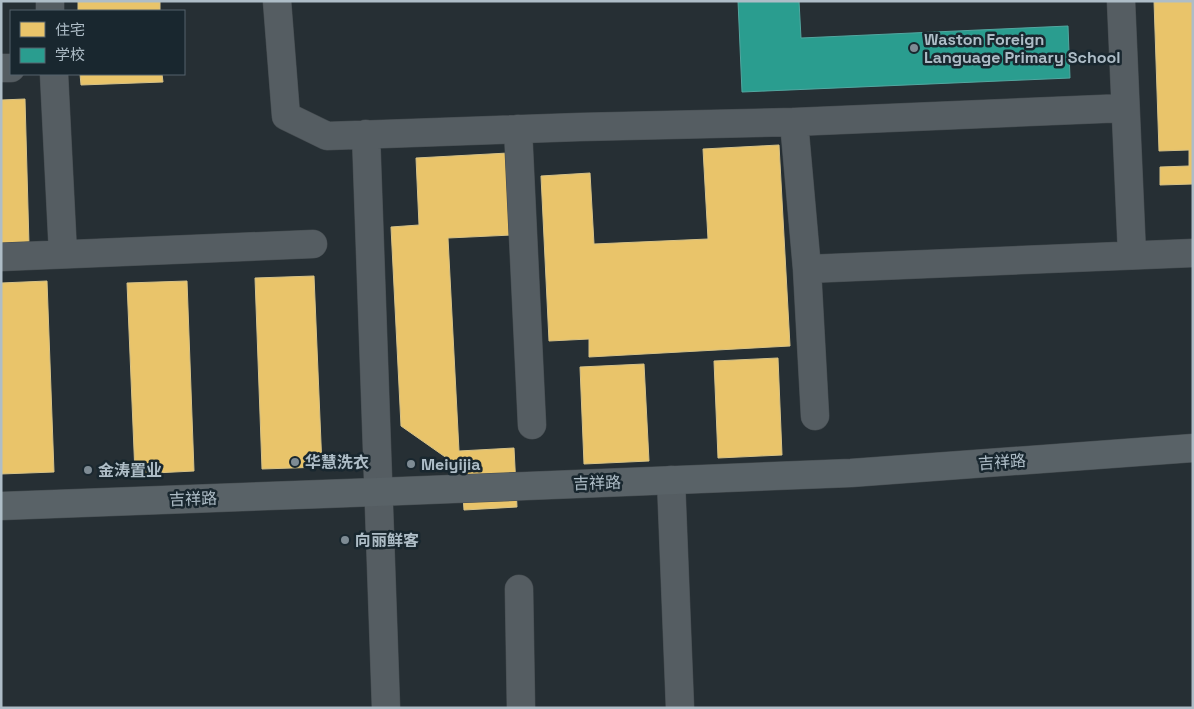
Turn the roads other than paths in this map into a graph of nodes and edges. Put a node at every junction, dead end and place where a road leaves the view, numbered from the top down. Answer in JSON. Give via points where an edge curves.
{"nodes":[{"id":1,"x":277,"y":1,"type":"edge"},
{"id":2,"x":1120,"y":1,"type":"edge"},
{"id":3,"x":54,"y":75,"type":"edge"},
{"id":4,"x":1125,"y":108,"type":"junction"},
{"id":5,"x":794,"y":122,"type":"junction"},
{"id":6,"x":518,"y":129,"type":"junction"},
{"id":7,"x":366,"y":134,"type":"junction"},
{"id":8,"x":313,"y":244,"type":"dead end"},
{"id":9,"x":1193,"y":253,"type":"edge"},
{"id":10,"x":63,"y":254,"type":"junction"},
{"id":11,"x":1132,"y":255,"type":"junction"},
{"id":12,"x":1,"y":257,"type":"edge"},
{"id":13,"x":807,"y":269,"type":"junction"},
{"id":14,"x":815,"y":416,"type":"dead end"},
{"id":15,"x":532,"y":425,"type":"dead end"},
{"id":16,"x":1193,"y":448,"type":"edge"},
{"id":17,"x":671,"y":480,"type":"junction"},
{"id":18,"x":378,"y":492,"type":"junction"},
{"id":19,"x":1,"y":506,"type":"edge"},
{"id":20,"x":519,"y":589,"type":"dead end"},
{"id":21,"x":386,"y":708,"type":"edge"},
{"id":22,"x":521,"y":708,"type":"edge"},
{"id":23,"x":680,"y":708,"type":"edge"}],
"edges":[{"from":1,"to":7,"type":"street","via":[[286,116],[327,136]]},
{"from":2,"to":4,"type":"street"},
{"from":3,"to":10,"type":"street"},
{"from":4,"to":5,"type":"street"},
{"from":4,"to":11,"type":"street"},
{"from":5,"to":6,"type":"street"},
{"from":5,"to":13,"type":"street"},
{"from":6,"to":7,"type":"street"},
{"from":6,"to":15,"type":"street"},
{"from":7,"to":18,"type":"street"},
{"from":8,"to":10,"type":"street"},
{"from":9,"to":11,"type":"street"},
{"from":10,"to":12,"type":"street"},
{"from":11,"to":13,"type":"street"},
{"from":13,"to":14,"type":"street"},
{"from":16,"to":17,"type":"street","name":"吉祥路","via":[[850,472]]},
{"from":17,"to":18,"type":"street","name":"吉祥路"},
{"from":17,"to":23,"type":"street"},
{"from":18,"to":19,"type":"street","name":"吉祥路"},
{"from":18,"to":21,"type":"street"},
{"from":20,"to":22,"type":"street"}]}
